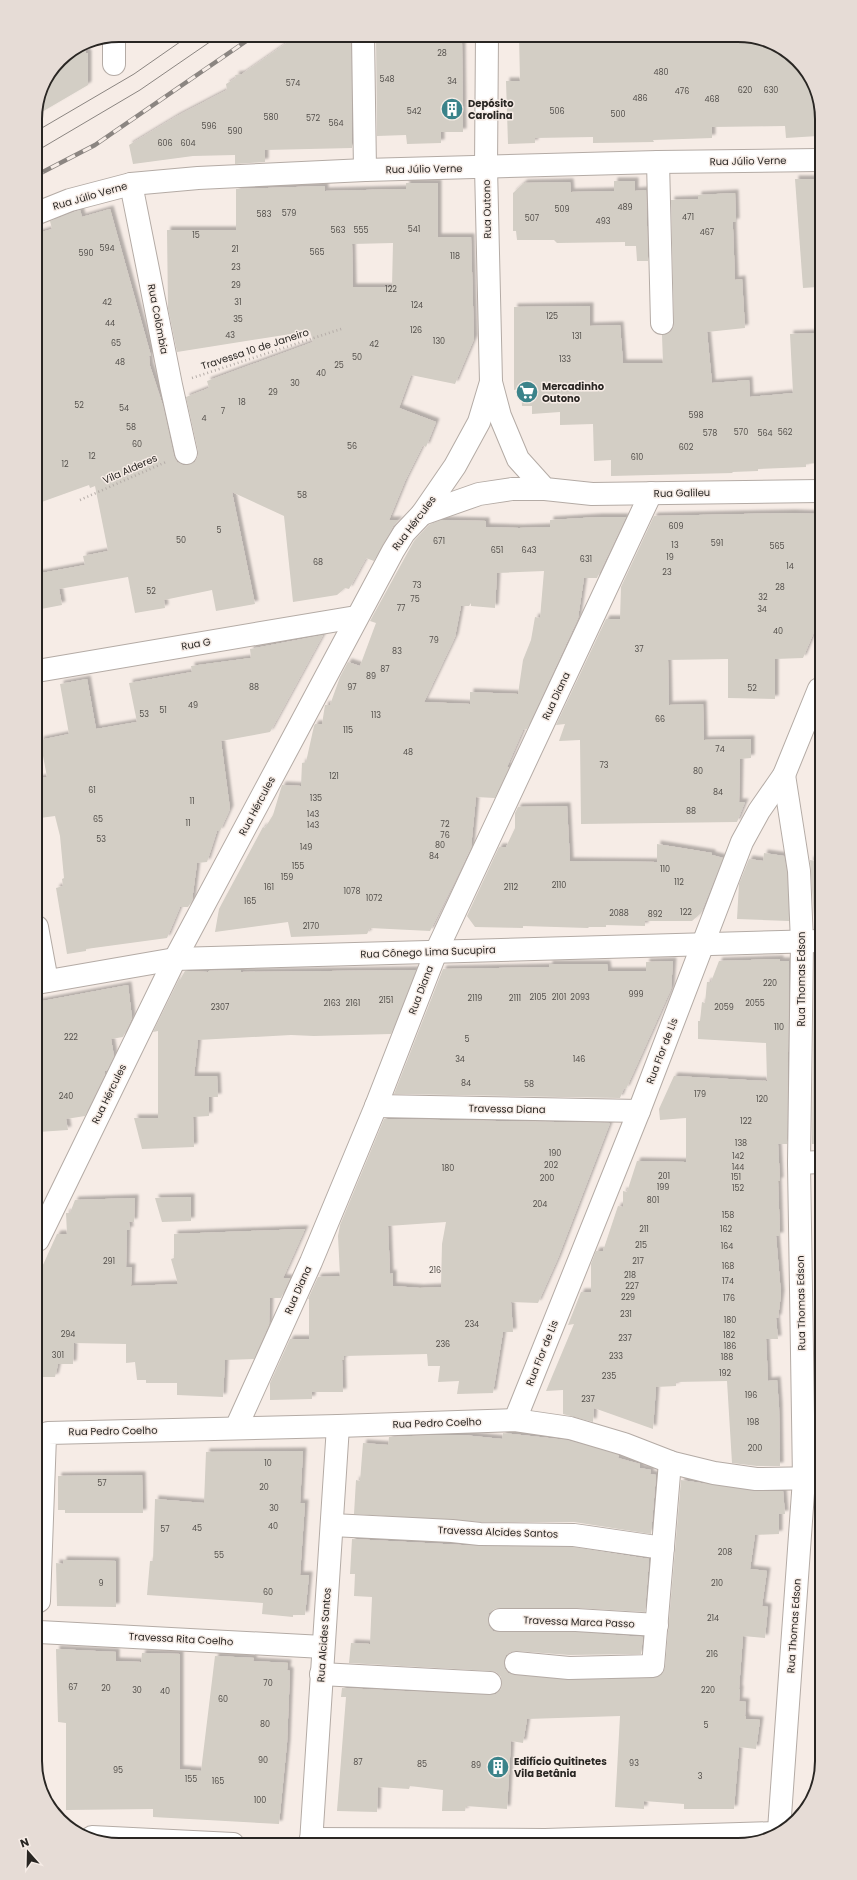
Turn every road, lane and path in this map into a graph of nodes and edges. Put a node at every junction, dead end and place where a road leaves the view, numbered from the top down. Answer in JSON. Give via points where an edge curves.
{"nodes":[{"id":1,"x":114,"y":42,"type":"edge"},
{"id":2,"x":363,"y":42,"type":"edge"},
{"id":3,"x":487,"y":42,"type":"edge"},
{"id":4,"x":114,"y":64,"type":"dead end"},
{"id":5,"x":815,"y":160,"type":"edge"},
{"id":6,"x":658,"y":162,"type":"junction"},
{"id":7,"x":486,"y":167,"type":"junction"},
{"id":8,"x":365,"y":170,"type":"junction"},
{"id":9,"x":131,"y":184,"type":"junction"},
{"id":10,"x":42,"y":211,"type":"edge"},
{"id":11,"x":662,"y":323,"type":"dead end"},
{"id":12,"x":344,"y":328,"type":"dead end"},
{"id":13,"x":491,"y":382,"type":"junction"},
{"id":14,"x":171,"y":385,"type":"junction"},
{"id":15,"x":186,"y":453,"type":"joint"},
{"id":16,"x":546,"y":489,"type":"junction"},
{"id":17,"x":815,"y":491,"type":"edge"},
{"id":18,"x":651,"y":494,"type":"junction"},
{"id":19,"x":80,"y":500,"type":"dead end"},
{"id":20,"x":422,"y":514,"type":"junction"},
{"id":21,"x":356,"y":617,"type":"junction"},
{"id":22,"x":42,"y":670,"type":"edge"},
{"id":23,"x":815,"y":699,"type":"edge"},
{"id":24,"x":784,"y":775,"type":"junction"},
{"id":25,"x":811,"y":942,"type":"edge"},
{"id":26,"x":703,"y":945,"type":"junction"},
{"id":27,"x":436,"y":952,"type":"junction"},
{"id":28,"x":175,"y":959,"type":"junction"},
{"id":29,"x":42,"y":982,"type":"edge"},
{"id":30,"x":376,"y":1106,"type":"junction"},
{"id":31,"x":639,"y":1111,"type":"junction"},
{"id":32,"x":815,"y":1162,"type":"edge"},
{"id":33,"x":799,"y":1163,"type":"junction"},
{"id":34,"x":42,"y":1232,"type":"edge"},
{"id":35,"x":515,"y":1420,"type":"junction"},
{"id":36,"x":338,"y":1426,"type":"junction"},
{"id":37,"x":236,"y":1428,"type":"junction"},
{"id":38,"x":670,"y":1462,"type":"junction"},
{"id":39,"x":813,"y":1478,"type":"edge"},
{"id":40,"x":332,"y":1525,"type":"junction"},
{"id":41,"x":42,"y":1529,"type":"edge"},
{"id":42,"x":663,"y":1548,"type":"junction"},
{"id":43,"x":500,"y":1620,"type":"dead end"},
{"id":44,"x":657,"y":1625,"type":"junction"},
{"id":45,"x":42,"y":1632,"type":"edge"},
{"id":46,"x":323,"y":1647,"type":"junction"},
{"id":47,"x":516,"y":1663,"type":"dead end"},
{"id":48,"x":321,"y":1674,"type":"junction"},
{"id":49,"x":490,"y":1683,"type":"dead end"},
{"id":50,"x":779,"y":1826,"type":"edge"},
{"id":51,"x":767,"y":1832,"type":"edge"},
{"id":52,"x":311,"y":1838,"type":"edge"},
{"id":53,"x":622,"y":1838,"type":"edge"}],
"edges":[{"from":1,"to":4,"type":"street"},
{"from":2,"to":8,"type":"street"},
{"from":3,"to":7,"type":"street","name":"Rua Outono"},
{"from":5,"to":6,"type":"street","name":"Rua Júlio Verne"},
{"from":6,"to":7,"type":"street","name":"Rua Júlio Verne"},
{"from":6,"to":11,"type":"street"},
{"from":7,"to":8,"type":"street","name":"Rua Júlio Verne"},
{"from":7,"to":13,"type":"street","name":"Rua Outono"},
{"from":8,"to":9,"type":"street","name":"Rua Júlio Verne"},
{"from":9,"to":10,"type":"street","name":"Rua Júlio Verne","via":[[70,200]]},
{"from":9,"to":14,"type":"street","name":"Rua Colômbia"},
{"from":12,"to":14,"type":"path","name":"Travessa 10 de Janeiro"},
{"from":13,"to":16,"type":"street","via":[[500,416],[518,460]]},
{"from":13,"to":20,"type":"street","name":"Rua Hércules","via":[[479,422],[467,445]]},
{"from":14,"to":15,"type":"street","name":"Rua Colômbia"},
{"from":15,"to":19,"type":"path","name":"Vila Alderes"},
{"from":16,"to":18,"type":"street","name":"Rua Galileu","via":[[592,494]]},
{"from":16,"to":20,"type":"street","name":"Rua Galileu","via":[[512,489],[479,494]]},
{"from":17,"to":18,"type":"street","name":"Rua Galileu"},
{"from":18,"to":27,"type":"street","name":"Rua Diana"},
{"from":20,"to":21,"type":"street","name":"Rua Hércules","via":[[404,533]]},
{"from":21,"to":22,"type":"street","name":"Rua G"},
{"from":21,"to":28,"type":"street","name":"Rua Hércules"},
{"from":23,"to":24,"type":"street","name":"Rua Flor de Lis"},
{"from":24,"to":25,"type":"street","name":"Rua Thomas Edson"},
{"from":24,"to":26,"type":"street","name":"Rua Flor de Lis","via":[[759,811],[742,842]]},
{"from":25,"to":26,"type":"street","name":"Rua Cônego Lima Sucupira"},
{"from":25,"to":33,"type":"street","name":"Rua Thomas Edson"},
{"from":26,"to":27,"type":"street","name":"Rua Cônego Lima Sucupira"},
{"from":26,"to":31,"type":"street","name":"Rua Flor de Lis"},
{"from":27,"to":28,"type":"street","name":"Rua Cônego Lima Sucupira"},
{"from":27,"to":30,"type":"street","name":"Rua Diana"},
{"from":28,"to":29,"type":"street","name":"Rua Cônego Lima Sucupira"},
{"from":28,"to":34,"type":"street","name":"Rua Hércules"},
{"from":30,"to":31,"type":"street","name":"Travessa Diana"},
{"from":30,"to":37,"type":"street","name":"Rua Diana","via":[[311,1262]]},
{"from":31,"to":35,"type":"street","name":"Rua Flor de Lis"},
{"from":32,"to":33,"type":"street"},
{"from":33,"to":39,"type":"street","name":"Rua Thomas Edson"},
{"from":35,"to":36,"type":"street","name":"Rua Pedro Coelho"},
{"from":35,"to":38,"type":"street","name":"Rua Pedro Coelho","via":[[570,1428],[624,1444]]},
{"from":36,"to":37,"type":"street","name":"Rua Pedro Coelho"},
{"from":36,"to":40,"type":"street","name":"Rua Alcides Santos"},
{"from":37,"to":41,"type":"street","name":"Rua Pedro Coelho","via":[[46,1434]]},
{"from":38,"to":39,"type":"street","name":"Rua Pedro Coelho","via":[[714,1473],[756,1479]]},
{"from":38,"to":42,"type":"street"},
{"from":39,"to":50,"type":"street","name":"Rua Thomas Edson"},
{"from":40,"to":42,"type":"street","name":"Travessa Alcides Santos","via":[[480,1534],[574,1535]]},
{"from":40,"to":46,"type":"street","name":"Rua Alcides Santos"},
{"from":42,"to":44,"type":"street"},
{"from":43,"to":44,"type":"street","name":"Travessa Marca Passo","via":[[576,1620]]},
{"from":44,"to":47,"type":"street","via":[[653,1666],[568,1668]]},
{"from":45,"to":46,"type":"street","name":"Travessa Rita Coelho"},
{"from":46,"to":48,"type":"street","name":"Rua Alcides Santos"},
{"from":48,"to":49,"type":"street"},
{"from":48,"to":52,"type":"street","name":"Rua Alcides Santos"},
{"from":51,"to":53,"type":"street"}]}
